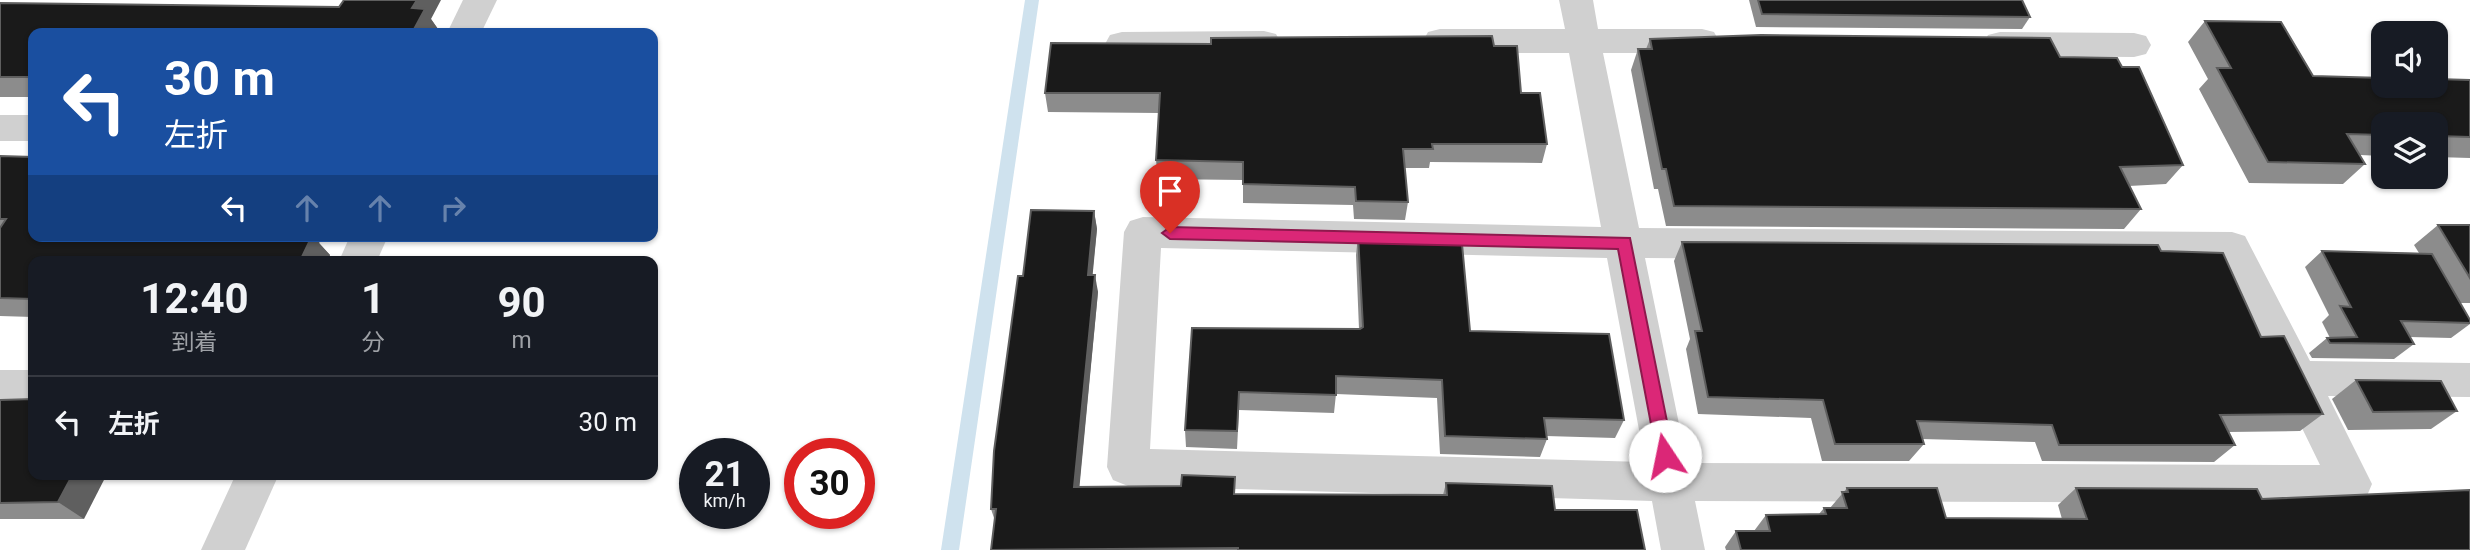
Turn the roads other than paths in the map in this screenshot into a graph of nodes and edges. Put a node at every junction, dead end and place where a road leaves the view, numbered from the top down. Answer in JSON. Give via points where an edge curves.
{"nodes":[{"id":1,"x":480,"y":0,"type":"edge"},
{"id":2,"x":1576,"y":0,"type":"edge"},
{"id":3,"x":466,"y":28,"type":"edge"},
{"id":4,"x":1585,"y":40,"type":"junction"},
{"id":5,"x":1405,"y":41,"type":"edge"},
{"id":6,"x":1736,"y":41,"type":"edge"},
{"id":7,"x":1295,"y":42,"type":"edge"},
{"id":8,"x":1087,"y":44,"type":"edge"},
{"id":9,"x":1969,"y":44,"type":"edge"},
{"id":10,"x":2134,"y":45,"type":"dead end"},
{"id":11,"x":0,"y":128,"type":"edge"},
{"id":12,"x":28,"y":128,"type":"edge"},
{"id":13,"x":1625,"y":243,"type":"junction"},
{"id":14,"x":2297,"y":378,"type":"junction"},
{"id":15,"x":2470,"y":380,"type":"edge"},
{"id":16,"x":0,"y":388,"type":"edge"},
{"id":17,"x":28,"y":388,"type":"edge"},
{"id":18,"x":255,"y":480,"type":"edge"},
{"id":19,"x":1670,"y":482,"type":"junction"},
{"id":20,"x":223,"y":550,"type":"edge"},
{"id":21,"x":1683,"y":550,"type":"edge"}],
"edges":[{"from":1,"to":3,"type":"street"},
{"from":2,"to":4,"type":"street"},
{"from":4,"to":5,"type":"street"},
{"from":4,"to":6,"type":"street"},
{"from":4,"to":13,"type":"street"},
{"from":7,"to":8,"type":"street"},
{"from":9,"to":10,"type":"street"},
{"from":11,"to":12,"type":"street"},
{"from":13,"to":14,"type":"street","via":[[2232,247]]},
{"from":13,"to":19,"type":"street"},
{"from":13,"to":19,"type":"street","via":[[1143,232],[1128,467]]},
{"from":14,"to":15,"type":"street"},
{"from":14,"to":19,"type":"street","via":[[2351,484]]},
{"from":16,"to":17,"type":"street"},
{"from":18,"to":20,"type":"street"},
{"from":19,"to":21,"type":"street"}]}
